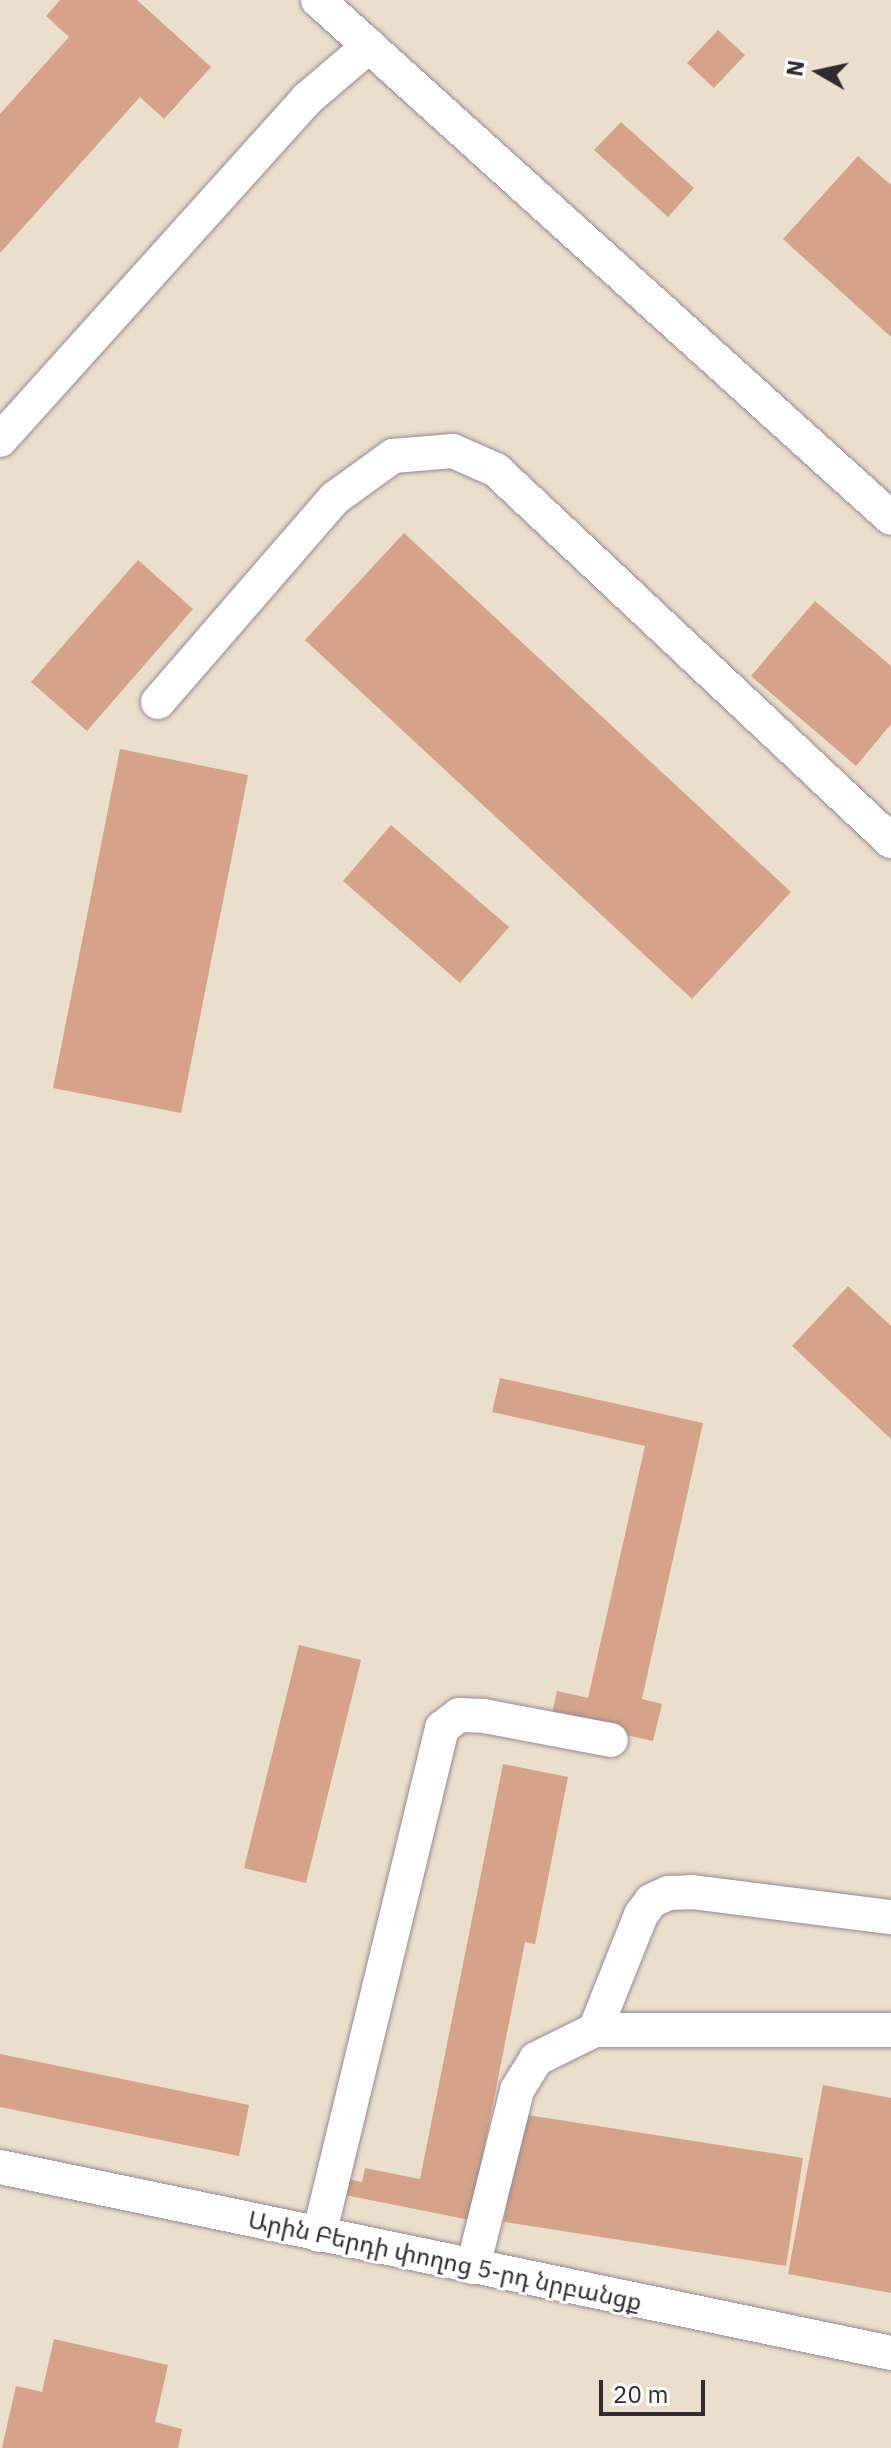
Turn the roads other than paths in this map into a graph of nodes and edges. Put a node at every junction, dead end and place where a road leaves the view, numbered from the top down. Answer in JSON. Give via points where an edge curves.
{"nodes":[{"id":1,"x":318,"y":0,"type":"edge"},
{"id":2,"x":369,"y":46,"type":"junction"},
{"id":3,"x":0,"y":440,"type":"edge"},
{"id":4,"x":891,"y":518,"type":"edge"},
{"id":5,"x":158,"y":702,"type":"dead end"},
{"id":6,"x":891,"y":841,"type":"edge"},
{"id":7,"x":611,"y":1740,"type":"dead end"},
{"id":8,"x":891,"y":1917,"type":"edge"},
{"id":9,"x":595,"y":2030,"type":"junction"},
{"id":10,"x":891,"y":2030,"type":"edge"},
{"id":11,"x":0,"y":2167,"type":"edge"},
{"id":12,"x":319,"y":2235,"type":"junction"},
{"id":13,"x":473,"y":2267,"type":"junction"},
{"id":14,"x":891,"y":2353,"type":"edge"}],
"edges":[{"from":1,"to":2,"type":"street"},
{"from":2,"to":3,"type":"street","via":[[307,99]]},
{"from":2,"to":4,"type":"street"},
{"from":5,"to":6,"type":"street","via":[[335,498],[393,456],[453,451],[496,470]]},
{"from":7,"to":12,"type":"street","via":[[484,1716],[459,1715],[442,1728]]},
{"from":8,"to":9,"type":"street","via":[[668,1893],[651,1901],[641,1915]]},
{"from":9,"to":10,"type":"street"},
{"from":9,"to":13,"type":"street","via":[[536,2059],[517,2090]]},
{"from":11,"to":12,"type":"street","name":"Արին Բերդի փողոց 5-րդ նրբանցք"},
{"from":12,"to":13,"type":"street","name":"Արին Բերդի փողոց 5-րդ նրբանցք"},
{"from":13,"to":14,"type":"street","name":"Արին Բերդի փողոց 5-րդ նրբանցք"}]}
